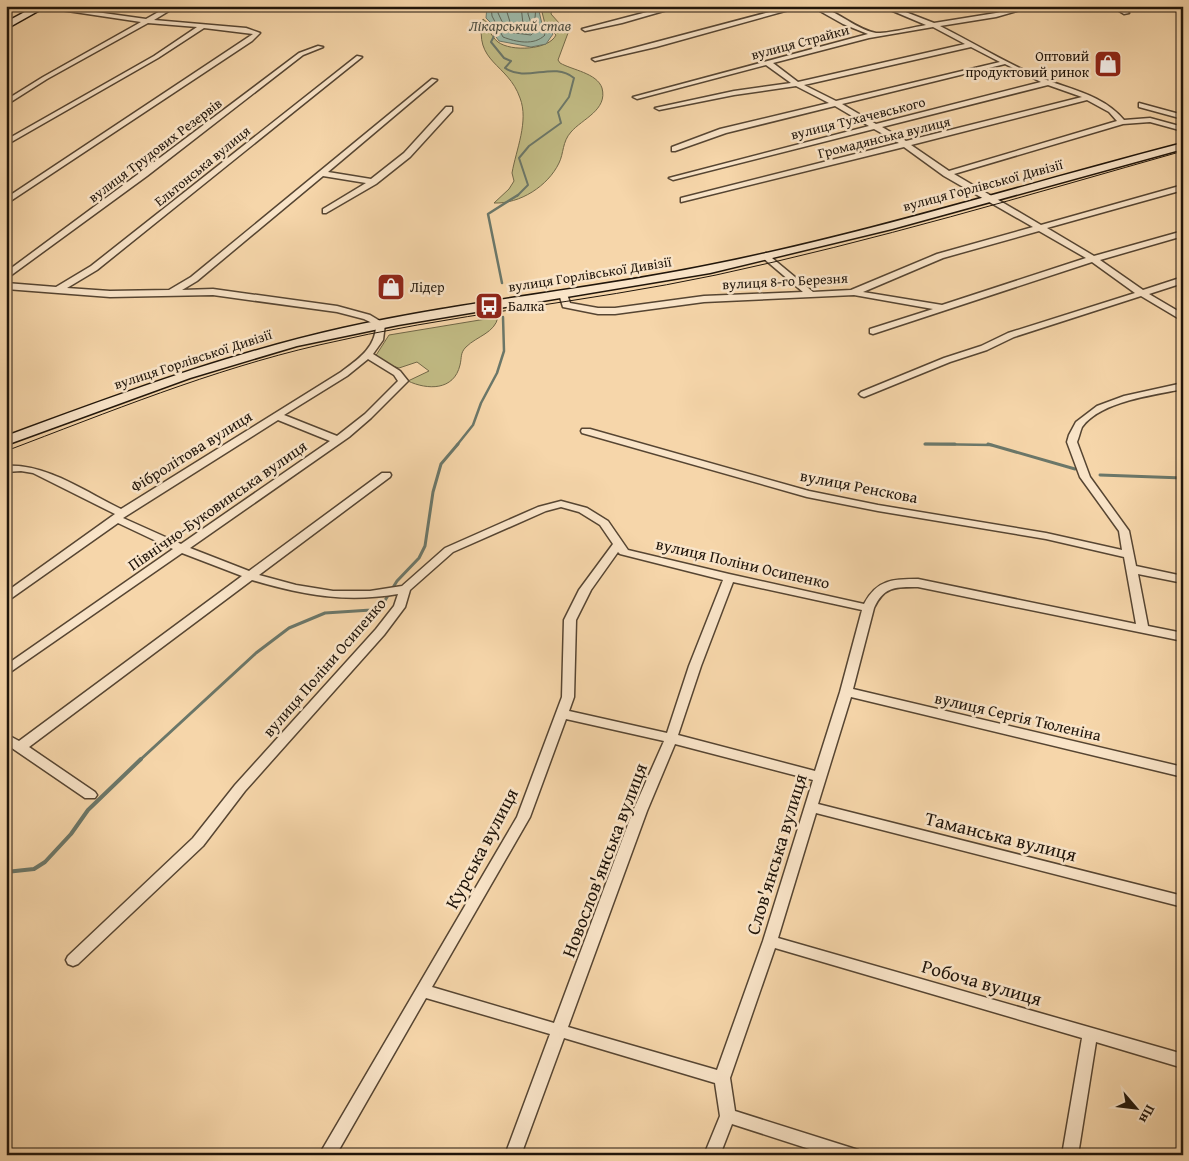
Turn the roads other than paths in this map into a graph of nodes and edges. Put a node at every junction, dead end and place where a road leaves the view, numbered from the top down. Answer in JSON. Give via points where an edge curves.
{"nodes":[{"id":1,"x":37,"y":6,"type":"edge"},
{"id":2,"x":174,"y":6,"type":"edge"},
{"id":3,"x":678,"y":6,"type":"edge"},
{"id":4,"x":800,"y":6,"type":"edge"},
{"id":5,"x":814,"y":6,"type":"edge"},
{"id":6,"x":884,"y":6,"type":"edge"},
{"id":7,"x":1010,"y":6,"type":"edge"},
{"id":8,"x":1114,"y":6,"type":"edge"},
{"id":9,"x":42,"y":7,"type":"edge"},
{"id":10,"x":1027,"y":7,"type":"edge"},
{"id":11,"x":1126,"y":13,"type":"dead end"},
{"id":12,"x":146,"y":21,"type":"junction"},
{"id":13,"x":933,"y":25,"type":"junction"},
{"id":14,"x":6,"y":26,"type":"edge"},
{"id":15,"x":203,"y":26,"type":"junction"},
{"id":16,"x":585,"y":29,"type":"dead end"},
{"id":17,"x":876,"y":35,"type":"junction"},
{"id":18,"x":970,"y":45,"type":"junction"},
{"id":19,"x":320,"y":47,"type":"dead end"},
{"id":20,"x":359,"y":57,"type":"dead end"},
{"id":21,"x":594,"y":59,"type":"dead end"},
{"id":22,"x":1006,"y":62,"type":"junction"},
{"id":23,"x":768,"y":63,"type":"junction"},
{"id":24,"x":434,"y":80,"type":"dead end"},
{"id":25,"x":1050,"y":82,"type":"junction"},
{"id":26,"x":797,"y":84,"type":"junction"},
{"id":27,"x":637,"y":97,"type":"dead end"},
{"id":28,"x":1090,"y":97,"type":"junction"},
{"id":29,"x":6,"y":103,"type":"edge"},
{"id":30,"x":832,"y":103,"type":"junction"},
{"id":31,"x":1142,"y":104,"type":"dead end"},
{"id":32,"x":659,"y":108,"type":"dead end"},
{"id":33,"x":449,"y":109,"type":"dead end"},
{"id":34,"x":1183,"y":117,"type":"edge"},
{"id":35,"x":1122,"y":122,"type":"junction"},
{"id":36,"x":874,"y":127,"type":"junction"},
{"id":37,"x":1183,"y":129,"type":"edge"},
{"id":38,"x":6,"y":143,"type":"edge"},
{"id":39,"x":906,"y":144,"type":"junction"},
{"id":40,"x":1183,"y":146,"type":"edge"},
{"id":41,"x":675,"y":149,"type":"dead end"},
{"id":42,"x":320,"y":173,"type":"junction"},
{"id":43,"x":947,"y":174,"type":"junction"},
{"id":44,"x":673,"y":178,"type":"dead end"},
{"id":45,"x":373,"y":182,"type":"junction"},
{"id":46,"x":1183,"y":187,"type":"edge"},
{"id":47,"x":991,"y":199,"type":"junction"},
{"id":48,"x":684,"y":200,"type":"dead end"},
{"id":49,"x":6,"y":202,"type":"edge"},
{"id":50,"x":326,"y":211,"type":"dead end"},
{"id":51,"x":1039,"y":228,"type":"junction"},
{"id":52,"x":1183,"y":233,"type":"edge"},
{"id":53,"x":766,"y":256,"type":"junction"},
{"id":54,"x":1093,"y":259,"type":"junction"},
{"id":55,"x":6,"y":276,"type":"edge"},
{"id":56,"x":1183,"y":280,"type":"edge"},
{"id":57,"x":6,"y":286,"type":"edge"},
{"id":58,"x":58,"y":290,"type":"junction"},
{"id":59,"x":170,"y":293,"type":"junction"},
{"id":60,"x":852,"y":293,"type":"junction"},
{"id":61,"x":1141,"y":293,"type":"junction"},
{"id":62,"x":563,"y":294,"type":"junction"},
{"id":63,"x":810,"y":294,"type":"junction"},
{"id":64,"x":942,"y":307,"type":"junction"},
{"id":65,"x":1183,"y":318,"type":"edge"},
{"id":66,"x":380,"y":324,"type":"junction"},
{"id":67,"x":873,"y":331,"type":"dead end"},
{"id":68,"x":368,"y":354,"type":"junction"},
{"id":69,"x":1183,"y":386,"type":"edge"},
{"id":70,"x":864,"y":394,"type":"dead end"},
{"id":71,"x":277,"y":416,"type":"junction"},
{"id":72,"x":586,"y":431,"type":"dead end"},
{"id":73,"x":338,"y":440,"type":"junction"},
{"id":74,"x":6,"y":442,"type":"edge"},
{"id":75,"x":6,"y":469,"type":"edge"},
{"id":76,"x":386,"y":475,"type":"dead end"},
{"id":77,"x":119,"y":516,"type":"junction"},
{"id":78,"x":618,"y":544,"type":"junction"},
{"id":79,"x":181,"y":550,"type":"junction"},
{"id":80,"x":1130,"y":555,"type":"junction"},
{"id":81,"x":1133,"y":569,"type":"junction"},
{"id":82,"x":248,"y":577,"type":"junction"},
{"id":83,"x":729,"y":578,"type":"junction"},
{"id":84,"x":1183,"y":580,"type":"edge"},
{"id":85,"x":395,"y":591,"type":"junction"},
{"id":86,"x":6,"y":598,"type":"edge"},
{"id":87,"x":868,"y":608,"type":"junction"},
{"id":88,"x":1143,"y":628,"type":"junction"},
{"id":89,"x":1183,"y":637,"type":"edge"},
{"id":90,"x":6,"y":671,"type":"edge"},
{"id":91,"x":846,"y":692,"type":"junction"},
{"id":92,"x":563,"y":714,"type":"junction"},
{"id":93,"x":6,"y":738,"type":"edge"},
{"id":94,"x":671,"y":738,"type":"junction"},
{"id":95,"x":20,"y":747,"type":"junction"},
{"id":96,"x":1183,"y":772,"type":"edge"},
{"id":97,"x":820,"y":777,"type":"junction"},
{"id":98,"x":90,"y":795,"type":"dead end"},
{"id":99,"x":810,"y":807,"type":"junction"},
{"id":100,"x":1183,"y":902,"type":"edge"},
{"id":101,"x":770,"y":941,"type":"junction"},
{"id":102,"x":73,"y":960,"type":"dead end"},
{"id":103,"x":423,"y":991,"type":"junction"},
{"id":104,"x":558,"y":1032,"type":"junction"},
{"id":105,"x":1090,"y":1035,"type":"junction"},
{"id":106,"x":1183,"y":1061,"type":"edge"},
{"id":107,"x":722,"y":1078,"type":"junction"},
{"id":108,"x":728,"y":1116,"type":"junction"},
{"id":109,"x":327,"y":1155,"type":"edge"},
{"id":110,"x":513,"y":1155,"type":"edge"},
{"id":111,"x":712,"y":1155,"type":"edge"},
{"id":112,"x":852,"y":1155,"type":"edge"},
{"id":113,"x":1070,"y":1155,"type":"edge"}],
"edges":[{"from":1,"to":9,"type":"street"},
{"from":2,"to":12,"type":"street"},
{"from":3,"to":16,"type":"street"},
{"from":4,"to":21,"type":"street"},
{"from":5,"to":17,"type":"street"},
{"from":6,"to":13,"type":"street"},
{"from":7,"to":10,"type":"street"},
{"from":8,"to":11,"type":"street"},
{"from":9,"to":12,"type":"street"},
{"from":9,"to":14,"type":"main road"},
{"from":10,"to":13,"type":"street","name":"вулиця Страйки"},
{"from":12,"to":15,"type":"street"},
{"from":12,"to":29,"type":"street"},
{"from":13,"to":17,"type":"street","name":"вулиця Страйки"},
{"from":13,"to":18,"type":"street"},
{"from":15,"to":38,"type":"street","via":[[156,57]]},
{"from":15,"to":49,"type":"street","via":[[246,29],[257,33]]},
{"from":17,"to":23,"type":"street","name":"вулиця Страйки"},
{"from":18,"to":22,"type":"street"},
{"from":18,"to":26,"type":"street"},
{"from":19,"to":55,"type":"street","name":"вулиця Трудових Резервів","via":[[301,54]]},
{"from":20,"to":58,"type":"street","name":"Ельтонська вулиця","via":[[101,263]]},
{"from":22,"to":25,"type":"street"},
{"from":22,"to":30,"type":"street"},
{"from":23,"to":26,"type":"street"},
{"from":23,"to":27,"type":"street","name":"вулиця Страйки"},
{"from":24,"to":42,"type":"street"},
{"from":25,"to":28,"type":"street"},
{"from":25,"to":36,"type":"street","name":"вулиця Тухачевського"},
{"from":26,"to":30,"type":"street"},
{"from":26,"to":32,"type":"street"},
{"from":28,"to":35,"type":"street","via":[[1112,110]]},
{"from":28,"to":39,"type":"street","name":"Громадянська вулиця"},
{"from":30,"to":36,"type":"street"},
{"from":30,"to":41,"type":"street","via":[[723,131]]},
{"from":31,"to":34,"type":"street"},
{"from":33,"to":45,"type":"street","via":[[407,154]]},
{"from":35,"to":37,"type":"street","via":[[1150,120]]},
{"from":35,"to":43,"type":"street"},
{"from":36,"to":39,"type":"street"},
{"from":36,"to":44,"type":"street","name":"вулиця Тухачевського"},
{"from":39,"to":43,"type":"street"},
{"from":39,"to":48,"type":"street","name":"Громадянська вулиця"},
{"from":40,"to":47,"type":"main road","name":"вулиця Горлівської Дивізії"},
{"from":42,"to":45,"type":"street"},
{"from":42,"to":59,"type":"street","via":[[194,278]]},
{"from":43,"to":47,"type":"street"},
{"from":45,"to":50,"type":"street"},
{"from":46,"to":51,"type":"street","name":"вулиця 8-го Березня"},
{"from":47,"to":51,"type":"street"},
{"from":47,"to":53,"type":"main road","name":"вулиця Горлівської Дивізії"},
{"from":51,"to":54,"type":"street"},
{"from":51,"to":60,"type":"street","name":"вулиця 8-го Березня","via":[[940,256]]},
{"from":52,"to":54,"type":"street"},
{"from":53,"to":62,"type":"main road","name":"вулиця Горлівської Дивізії"},
{"from":53,"to":63,"type":"street"},
{"from":54,"to":61,"type":"street"},
{"from":54,"to":64,"type":"street"},
{"from":56,"to":61,"type":"street"},
{"from":57,"to":58,"type":"street"},
{"from":58,"to":59,"type":"street"},
{"from":59,"to":66,"type":"street","via":[[213,292],[301,302],[351,312]]},
{"from":60,"to":63,"type":"street","name":"вулиця 8-го Березня"},
{"from":60,"to":64,"type":"street"},
{"from":61,"to":65,"type":"street"},
{"from":61,"to":70,"type":"street","via":[[1011,335]]},
{"from":62,"to":63,"type":"street","name":"вулиця 8-го Березня","via":[[566,305],[606,311],[704,300]]},
{"from":62,"to":66,"type":"main road","name":"вулиця Горлівської Дивізії"},
{"from":64,"to":67,"type":"street"},
{"from":66,"to":68,"type":"street","name":"Фібролітова вулиця","via":[[379,339]]},
{"from":66,"to":74,"type":"main road","name":"вулиця Горлівської Дивізії","via":[[296,342],[218,364]]},
{"from":68,"to":71,"type":"street","name":"Фібролітова вулиця","via":[[344,374]]},
{"from":68,"to":73,"type":"street","name":"Північно-Буковинська вулиця","via":[[403,381]]},
{"from":69,"to":80,"type":"street","via":[[1101,408],[1080,424],[1072,442],[1086,477],[1124,530]]},
{"from":71,"to":73,"type":"street"},
{"from":71,"to":77,"type":"street","name":"Фібролітова вулиця"},
{"from":72,"to":80,"type":"street","name":"вулиця Ренскова","via":[[807,494],[1046,536]]},
{"from":73,"to":79,"type":"street","name":"Північно-Буковинська вулиця"},
{"from":75,"to":77,"type":"street","via":[[36,471]]},
{"from":76,"to":82,"type":"street"},
{"from":77,"to":79,"type":"street"},
{"from":77,"to":86,"type":"street","name":"Фібролітова вулиця"},
{"from":78,"to":83,"type":"street","name":"вулиця Поліни Осипенко","via":[[624,552]]},
{"from":78,"to":85,"type":"street","name":"вулиця Поліни Осипенко","via":[[604,523],[575,506],[561,504],[542,509],[449,550]]},
{"from":78,"to":92,"type":"street","name":"Курська вулиця","via":[[584,591],[570,620],[570,682]]},
{"from":79,"to":82,"type":"street"},
{"from":79,"to":90,"type":"street","name":"Північно-Буковинська вулиця"},
{"from":80,"to":81,"type":"street"},
{"from":81,"to":84,"type":"street"},
{"from":81,"to":88,"type":"street"},
{"from":82,"to":85,"type":"street","via":[[330,594],[351,596]]},
{"from":82,"to":95,"type":"street"},
{"from":83,"to":87,"type":"street","name":"вулиця Поліни Осипенко"},
{"from":83,"to":94,"type":"street","name":"Новослов'янська вулиця"},
{"from":85,"to":102,"type":"street","name":"вулиця Поліни Осипенко","via":[[399,607],[380,632],[253,774],[198,842]]},
{"from":87,"to":88,"type":"street","name":"Слов'янська вулиця","via":[[885,587],[905,582]]},
{"from":87,"to":91,"type":"street","name":"Слов'янська вулиця"},
{"from":88,"to":89,"type":"street"},
{"from":91,"to":96,"type":"street","name":"вулиця Сергія Тюленіна"},
{"from":91,"to":97,"type":"street","name":"Слов'янська вулиця"},
{"from":92,"to":94,"type":"street"},
{"from":92,"to":103,"type":"street","name":"Курська вулиця","via":[[523,817]]},
{"from":93,"to":95,"type":"street"},
{"from":94,"to":97,"type":"street"},
{"from":94,"to":104,"type":"street","name":"Новослов'янська вулиця","via":[[640,811]]},
{"from":95,"to":98,"type":"street"},
{"from":97,"to":99,"type":"street","name":"Слов'янська вулиця"},
{"from":99,"to":100,"type":"street","name":"Таманська вулиця"},
{"from":99,"to":101,"type":"street","name":"Слов'янська вулиця"},
{"from":101,"to":105,"type":"street","name":"Робоча вулиця"},
{"from":101,"to":107,"type":"street","name":"Слов'янська вулиця"},
{"from":103,"to":104,"type":"street"},
{"from":103,"to":109,"type":"street","name":"Курська вулиця"},
{"from":104,"to":107,"type":"street"},
{"from":104,"to":110,"type":"street","name":"Новослов'янська вулиця"},
{"from":105,"to":106,"type":"street","name":"Робоча вулиця"},
{"from":105,"to":113,"type":"street"},
{"from":107,"to":108,"type":"street","name":"Слов'янська вулиця"},
{"from":108,"to":111,"type":"street"},
{"from":108,"to":112,"type":"street"}]}
